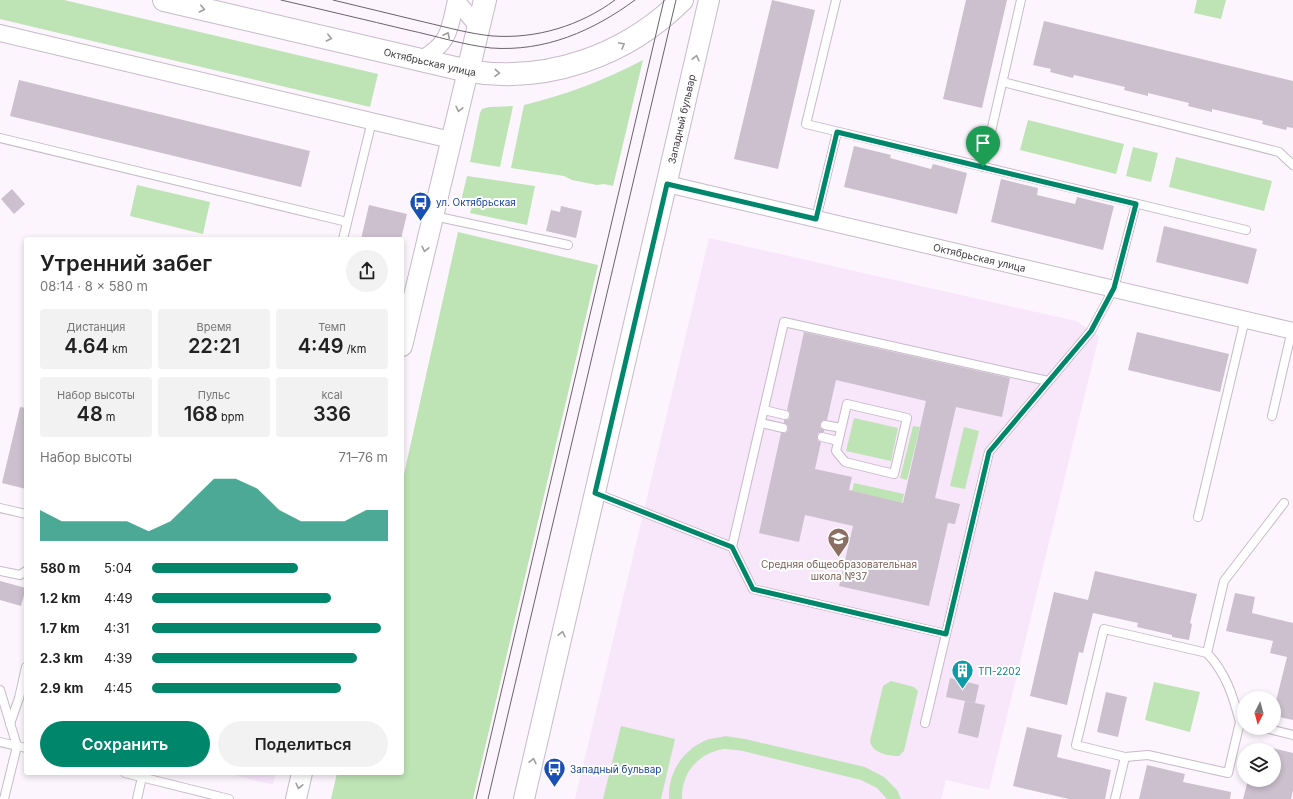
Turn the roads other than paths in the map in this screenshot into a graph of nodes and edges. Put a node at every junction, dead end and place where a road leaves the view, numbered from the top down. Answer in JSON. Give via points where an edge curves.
{"nodes":[{"id":1,"x":164,"y":0,"type":"edge"},
{"id":2,"x":456,"y":0,"type":"edge"},
{"id":3,"x":485,"y":0,"type":"edge"},
{"id":4,"x":682,"y":0,"type":"edge"},
{"id":5,"x":709,"y":0,"type":"edge"},
{"id":6,"x":836,"y":0,"type":"edge"},
{"id":7,"x":1021,"y":0,"type":"edge"},
{"id":8,"x":478,"y":27,"type":"junction"},
{"id":9,"x":0,"y":34,"type":"edge"},
{"id":10,"x":420,"y":60,"type":"junction"},
{"id":11,"x":468,"y":71,"type":"junction"},
{"id":12,"x":1003,"y":82,"type":"junction"},
{"id":13,"x":372,"y":121,"type":"junction"},
{"id":14,"x":837,"y":132,"type":"junction"},
{"id":15,"x":0,"y":138,"type":"edge"},
{"id":16,"x":451,"y":140,"type":"junction"},
{"id":17,"x":1293,"y":166,"type":"edge"},
{"id":18,"x":983,"y":167,"type":"junction"},
{"id":19,"x":667,"y":184,"type":"junction"},
{"id":20,"x":1136,"y":204,"type":"junction"},
{"id":21,"x":433,"y":216,"type":"junction"},
{"id":22,"x":816,"y":219,"type":"junction"},
{"id":23,"x":347,"y":222,"type":"junction"},
{"id":24,"x":1246,"y":230,"type":"dead end"},
{"id":25,"x":343,"y":237,"type":"edge"},
{"id":26,"x":568,"y":245,"type":"dead end"},
{"id":27,"x":1114,"y":288,"type":"junction"},
{"id":28,"x":1245,"y":319,"type":"junction"},
{"id":29,"x":1293,"y":330,"type":"edge"},
{"id":30,"x":404,"y":338,"type":"edge"},
{"id":31,"x":1048,"y":381,"type":"junction"},
{"id":32,"x":764,"y":410,"type":"junction"},
{"id":33,"x":785,"y":415,"type":"dead end"},
{"id":34,"x":1272,"y":416,"type":"dead end"},
{"id":35,"x":761,"y":423,"type":"junction"},
{"id":36,"x":825,"y":425,"type":"dead end"},
{"id":37,"x":782,"y":428,"type":"dead end"},
{"id":38,"x":841,"y":428,"type":"junction"},
{"id":39,"x":822,"y":437,"type":"dead end"},
{"id":40,"x":838,"y":441,"type":"junction"},
{"id":41,"x":595,"y":493,"type":"junction"},
{"id":42,"x":1284,"y":503,"type":"dead end"},
{"id":43,"x":0,"y":508,"type":"edge"},
{"id":44,"x":24,"y":514,"type":"edge"},
{"id":45,"x":1198,"y":517,"type":"dead end"},
{"id":46,"x":732,"y":547,"type":"junction"},
{"id":47,"x":0,"y":571,"type":"edge"},
{"id":48,"x":24,"y":572,"type":"edge"},
{"id":49,"x":946,"y":634,"type":"junction"},
{"id":50,"x":1207,"y":653,"type":"junction"},
{"id":51,"x":24,"y":676,"type":"edge"},
{"id":52,"x":0,"y":690,"type":"edge"},
{"id":53,"x":1237,"y":707,"type":"edge"},
{"id":54,"x":925,"y":722,"type":"dead end"},
{"id":55,"x":10,"y":725,"type":"junction"},
{"id":56,"x":1281,"y":732,"type":"edge"},
{"id":57,"x":1239,"y":735,"type":"edge"},
{"id":58,"x":1293,"y":735,"type":"edge"},
{"id":59,"x":0,"y":742,"type":"edge"},
{"id":60,"x":17,"y":746,"type":"junction"},
{"id":61,"x":24,"y":748,"type":"edge"},
{"id":62,"x":1125,"y":757,"type":"junction"},
{"id":63,"x":134,"y":775,"type":"edge"},
{"id":64,"x":302,"y":775,"type":"edge"},
{"id":65,"x":154,"y":776,"type":"edge"},
{"id":66,"x":142,"y":777,"type":"junction"},
{"id":67,"x":211,"y":797,"type":"edge"},
{"id":68,"x":4,"y":799,"type":"edge"},
{"id":69,"x":137,"y":799,"type":"edge"},
{"id":70,"x":229,"y":799,"type":"edge"},
{"id":71,"x":296,"y":799,"type":"edge"},
{"id":72,"x":524,"y":799,"type":"edge"},
{"id":73,"x":1115,"y":799,"type":"edge"}],
"edges":[{"from":1,"to":10,"type":"main road","name":"Октябрьская улица","one_way":true},
{"from":2,"to":8,"type":"street"},
{"from":10,"to":2,"type":"street","one_way":true,"via":[[434,52],[446,39]]},
{"from":3,"to":8,"type":"main road"},
{"from":11,"to":4,"type":"main road","name":"Октябрьская улица","one_way":true,"via":[[536,73],[590,60],[637,36]]},
{"from":19,"to":5,"type":"street","name":"Западный бульвар","one_way":true},
{"from":6,"to":14,"type":"lane","via":[[806,124]]},
{"from":7,"to":12,"type":"lane"},
{"from":8,"to":11,"type":"main road"},
{"from":9,"to":13,"type":"street"},
{"from":10,"to":11,"type":"main road","name":"Октябрьская улица"},
{"from":11,"to":16,"type":"street","one_way":true},
{"from":12,"to":17,"type":"lane","via":[[1279,152]]},
{"from":12,"to":18,"type":"lane"},
{"from":13,"to":16,"type":"street"},
{"from":13,"to":23,"type":"lane"},
{"from":14,"to":18,"type":"lane"},
{"from":14,"to":22,"type":"lane"},
{"from":15,"to":23,"type":"lane"},
{"from":16,"to":21,"type":"street"},
{"from":18,"to":20,"type":"lane"},
{"from":19,"to":22,"type":"street","name":"Октябрьская улица"},
{"from":19,"to":41,"type":"street","name":"Западный бульвар"},
{"from":20,"to":24,"type":"lane"},
{"from":20,"to":27,"type":"lane"},
{"from":21,"to":26,"type":"lane"},
{"from":21,"to":30,"type":"street","one_way":true},
{"from":22,"to":27,"type":"street","name":"Октябрьская улица"},
{"from":23,"to":25,"type":"lane"},
{"from":27,"to":28,"type":"street","name":"Октябрьская улица"},
{"from":27,"to":31,"type":"lane","via":[[1091,331]]},
{"from":28,"to":29,"type":"street","name":"Октябрьская улица"},
{"from":28,"to":45,"type":"lane"},
{"from":29,"to":34,"type":"lane"},
{"from":31,"to":32,"type":"lane","via":[[784,322]]},
{"from":31,"to":49,"type":"lane","via":[[989,452]]},
{"from":32,"to":33,"type":"lane"},
{"from":32,"to":35,"type":"lane"},
{"from":35,"to":37,"type":"lane"},
{"from":35,"to":46,"type":"lane"},
{"from":36,"to":38,"type":"lane"},
{"from":38,"to":40,"type":"lane"},
{"from":38,"to":40,"type":"lane","via":[[847,404],[907,418],[894,474],[845,462],[836,451]]},
{"from":39,"to":40,"type":"lane"},
{"from":41,"to":46,"type":"lane"},
{"from":72,"to":41,"type":"street","name":"Западный бульвар","one_way":true},
{"from":42,"to":50,"type":"lane","via":[[1224,581]]},
{"from":43,"to":44,"type":"lane"},
{"from":46,"to":49,"type":"lane","via":[[753,589]]},
{"from":47,"to":48,"type":"lane","via":[[20,575]]},
{"from":49,"to":54,"type":"lane"},
{"from":50,"to":53,"type":"lane","via":[[1217,664]]},
{"from":50,"to":62,"type":"lane","via":[[1104,629],[1076,745]]},
{"from":51,"to":55,"type":"lane"},
{"from":52,"to":55,"type":"lane"},
{"from":55,"to":60,"type":"lane"},
{"from":56,"to":58,"type":"lane"},
{"from":57,"to":62,"type":"lane","via":[[1228,773],[1148,755]]},
{"from":59,"to":60,"type":"lane"},
{"from":60,"to":61,"type":"lane"},
{"from":60,"to":68,"type":"lane"},
{"from":62,"to":73,"type":"lane"},
{"from":63,"to":66,"type":"lane"},
{"from":64,"to":71,"type":"street","one_way":true},
{"from":65,"to":66,"type":"lane"},
{"from":65,"to":67,"type":"lane"},
{"from":66,"to":69,"type":"lane"},
{"from":67,"to":70,"type":"lane"}]}
